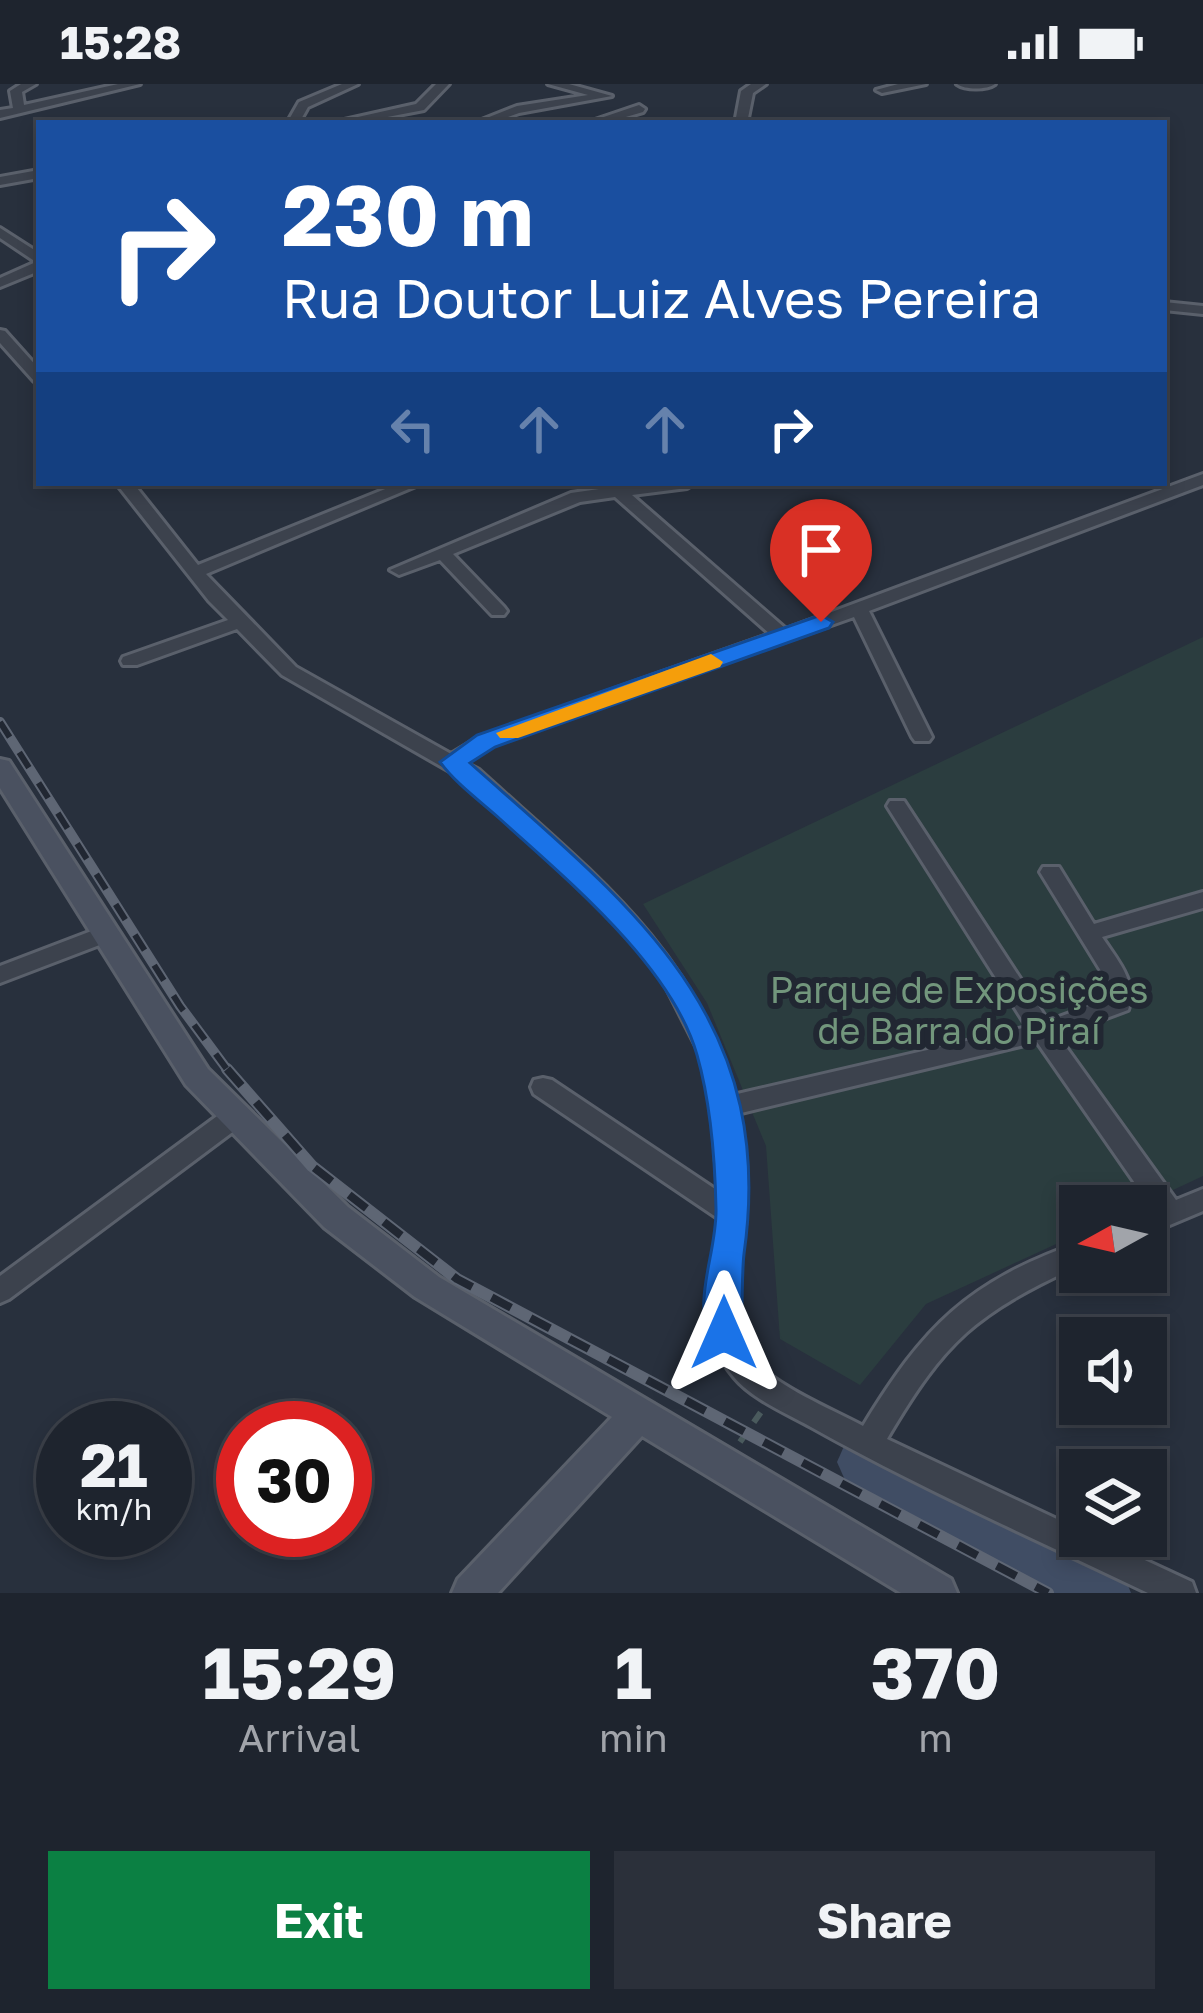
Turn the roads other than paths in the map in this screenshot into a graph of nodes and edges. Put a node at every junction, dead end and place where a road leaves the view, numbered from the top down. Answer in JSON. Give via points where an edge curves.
{"nodes":[{"id":1,"x":30,"y":84,"type":"edge"},
{"id":2,"x":134,"y":84,"type":"edge"},
{"id":3,"x":352,"y":84,"type":"edge"},
{"id":4,"x":443,"y":84,"type":"edge"},
{"id":5,"x":554,"y":84,"type":"edge"},
{"id":6,"x":760,"y":84,"type":"edge"},
{"id":7,"x":920,"y":84,"type":"edge"},
{"id":8,"x":963,"y":84,"type":"edge"},
{"id":9,"x":989,"y":84,"type":"edge"},
{"id":10,"x":882,"y":90,"type":"dead end"},
{"id":11,"x":639,"y":109,"type":"dead end"},
{"id":12,"x":19,"y":110,"type":"junction"},
{"id":13,"x":0,"y":114,"type":"edge"},
{"id":14,"x":294,"y":120,"type":"edge"},
{"id":15,"x":353,"y":120,"type":"edge"},
{"id":16,"x":489,"y":120,"type":"edge"},
{"id":17,"x":602,"y":120,"type":"edge"},
{"id":18,"x":742,"y":120,"type":"edge"},
{"id":19,"x":36,"y":175,"type":"edge"},
{"id":20,"x":0,"y":181,"type":"edge"},
{"id":21,"x":0,"y":232,"type":"edge"},
{"id":22,"x":36,"y":261,"type":"edge"},
{"id":23,"x":36,"y":265,"type":"edge"},
{"id":24,"x":0,"y":283,"type":"edge"},
{"id":25,"x":1167,"y":306,"type":"edge"},
{"id":26,"x":1203,"y":310,"type":"edge"},
{"id":27,"x":0,"y":334,"type":"edge"},
{"id":28,"x":36,"y":375,"type":"edge"},
{"id":29,"x":1203,"y":478,"type":"edge"},
{"id":30,"x":126,"y":486,"type":"edge"},
{"id":31,"x":408,"y":486,"type":"edge"},
{"id":32,"x":612,"y":486,"type":"edge"},
{"id":33,"x":442,"y":552,"type":"junction"},
{"id":34,"x":399,"y":570,"type":"dead end"},
{"id":35,"x":196,"y":572,"type":"junction"},
{"id":36,"x":859,"y":609,"type":"junction"},
{"id":37,"x":498,"y":611,"type":"dead end"},
{"id":38,"x":238,"y":623,"type":"junction"},
{"id":39,"x":783,"y":636,"type":"junction"},
{"id":40,"x":130,"y":661,"type":"dead end"},
{"id":41,"x":922,"y":737,"type":"dead end"},
{"id":42,"x":453,"y":762,"type":"junction"},
{"id":43,"x":0,"y":767,"type":"edge"},
{"id":44,"x":897,"y":806,"type":"dead end"},
{"id":45,"x":1051,"y":872,"type":"dead end"},
{"id":46,"x":1203,"y":900,"type":"edge"},
{"id":47,"x":1089,"y":933,"type":"junction"},
{"id":48,"x":102,"y":935,"type":"junction"},
{"id":49,"x":0,"y":975,"type":"edge"},
{"id":50,"x":1042,"y":1032,"type":"junction"},
{"id":51,"x":543,"y":1087,"type":"dead end"},
{"id":52,"x":724,"y":1107,"type":"junction"},
{"id":53,"x":233,"y":1118,"type":"junction"},
{"id":54,"x":1137,"y":1185,"type":"edge"},
{"id":55,"x":1203,"y":1200,"type":"edge"},
{"id":56,"x":733,"y":1214,"type":"junction"},
{"id":57,"x":1167,"y":1215,"type":"edge"},
{"id":58,"x":1059,"y":1262,"type":"edge"},
{"id":59,"x":0,"y":1291,"type":"edge"},
{"id":60,"x":639,"y":1414,"type":"junction"},
{"id":61,"x":868,"y":1444,"type":"junction"},
{"id":62,"x":472,"y":1593,"type":"edge"},
{"id":63,"x":938,"y":1593,"type":"edge"},
{"id":64,"x":1181,"y":1593,"type":"edge"}],
"edges":[{"from":1,"to":12,"type":"street","via":[[16,91]]},
{"from":2,"to":12,"type":"street"},
{"from":3,"to":14,"type":"street","via":[[302,105]]},
{"from":4,"to":15,"type":"street","via":[[420,107]]},
{"from":5,"to":16,"type":"street","via":[[606,96]]},
{"from":6,"to":18,"type":"street","via":[[747,91]]},
{"from":7,"to":10,"type":"street"},
{"from":8,"to":9,"type":"street"},
{"from":11,"to":17,"type":"street"},
{"from":12,"to":13,"type":"street"},
{"from":19,"to":20,"type":"street"},
{"from":21,"to":22,"type":"street"},
{"from":23,"to":24,"type":"street"},
{"from":25,"to":26,"type":"street"},
{"from":27,"to":28,"type":"street"},
{"from":29,"to":36,"type":"street"},
{"from":30,"to":35,"type":"street"},
{"from":31,"to":35,"type":"street"},
{"from":32,"to":33,"type":"street"},
{"from":32,"to":39,"type":"street"},
{"from":33,"to":34,"type":"street"},
{"from":33,"to":37,"type":"street"},
{"from":35,"to":38,"type":"street"},
{"from":36,"to":39,"type":"street"},
{"from":36,"to":41,"type":"street"},
{"from":38,"to":40,"type":"street"},
{"from":38,"to":42,"type":"street","via":[[307,683]]},
{"from":39,"to":42,"type":"street","via":[[486,741]]},
{"from":42,"to":52,"type":"street","via":[[572,864],[672,976],[712,1052]]},
{"from":43,"to":48,"type":"main road"},
{"from":44,"to":50,"type":"street"},
{"from":45,"to":47,"type":"street"},
{"from":46,"to":47,"type":"street"},
{"from":47,"to":50,"type":"street","via":[[1120,984],[1120,1004]]},
{"from":48,"to":49,"type":"street"},
{"from":48,"to":53,"type":"main road","via":[[164,1033]]},
{"from":50,"to":52,"type":"street"},
{"from":50,"to":54,"type":"street"},
{"from":51,"to":56,"type":"street"},
{"from":52,"to":56,"type":"street"},
{"from":53,"to":59,"type":"street"},
{"from":53,"to":60,"type":"main road","via":[[336,1217],[427,1287]]},
{"from":55,"to":57,"type":"street"},
{"from":56,"to":61,"type":"street","via":[[721,1297],[724,1333],[743,1368]]},
{"from":58,"to":61,"type":"street","via":[[950,1321]]},
{"from":60,"to":62,"type":"main road"},
{"from":60,"to":63,"type":"main road"},
{"from":61,"to":64,"type":"street"}]}
